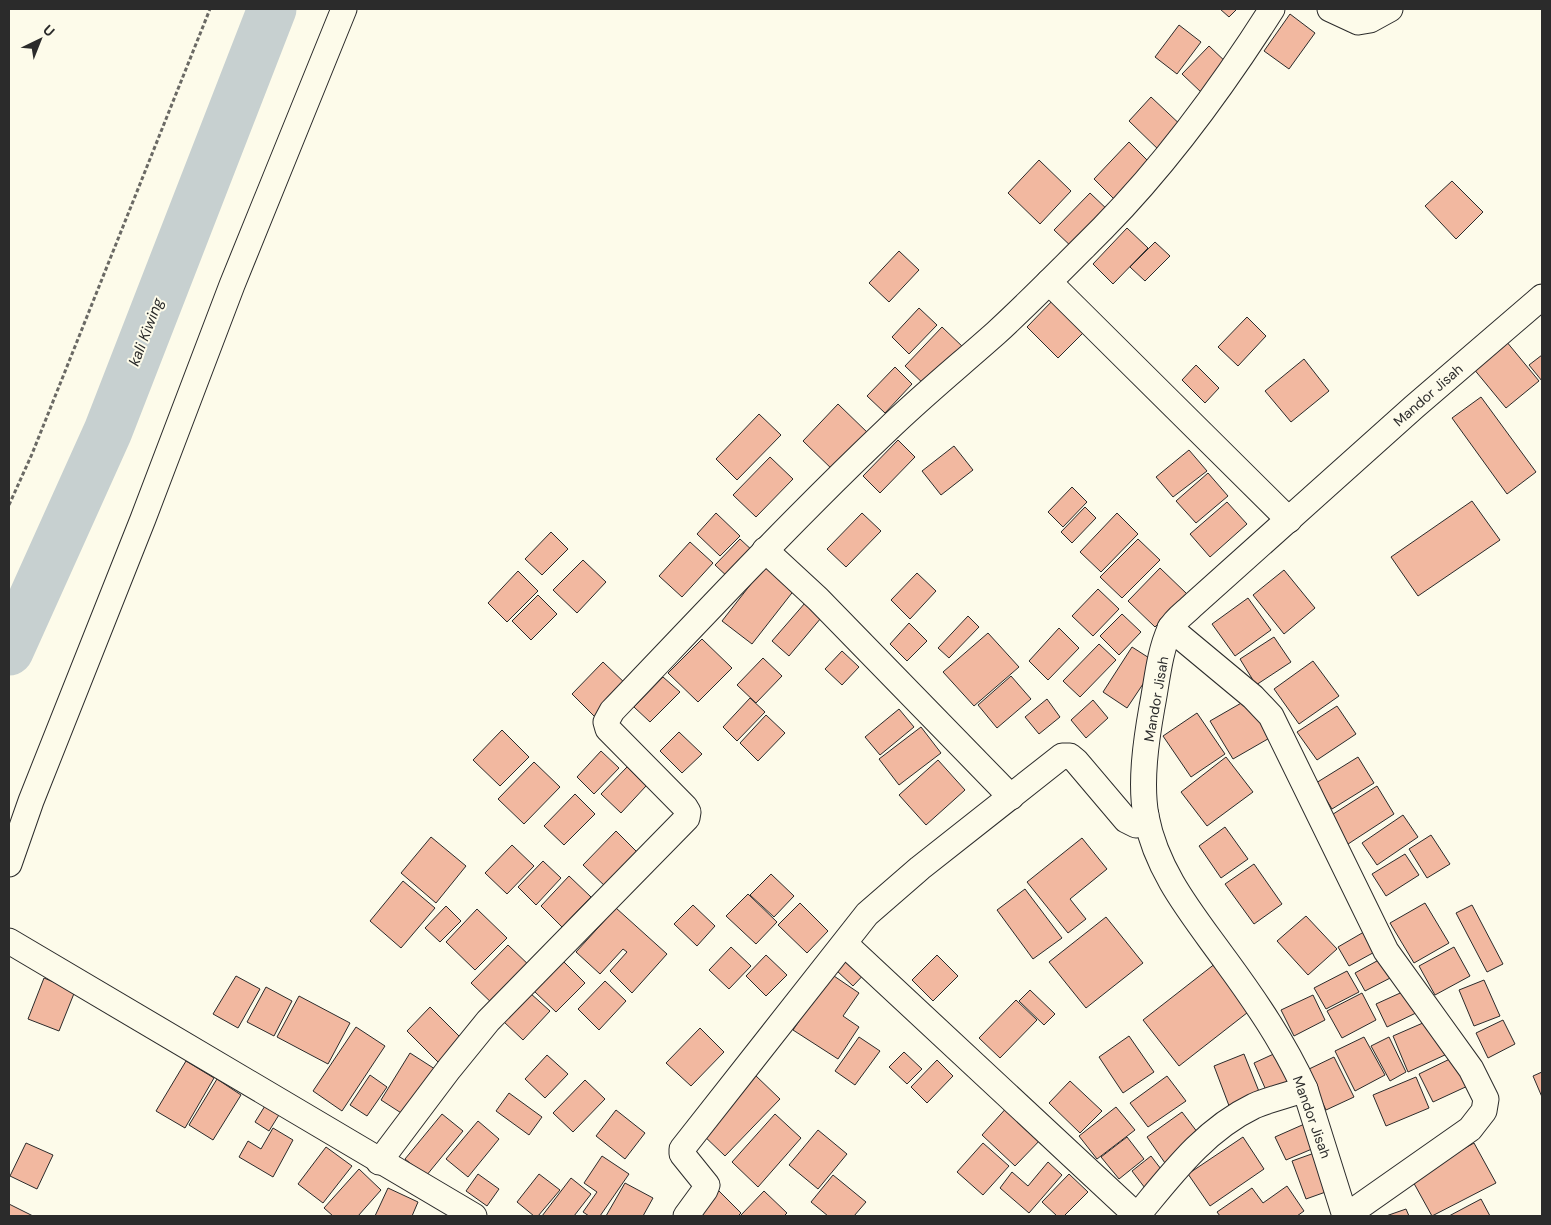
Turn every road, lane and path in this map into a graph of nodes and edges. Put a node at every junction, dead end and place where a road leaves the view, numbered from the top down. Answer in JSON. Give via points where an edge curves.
{"nodes":[{"id":1,"x":210,"y":9,"type":"edge"},
{"id":2,"x":344,"y":9,"type":"edge"},
{"id":3,"x":1272,"y":9,"type":"edge"},
{"id":4,"x":1330,"y":9,"type":"edge"},
{"id":5,"x":1390,"y":9,"type":"edge"},
{"id":6,"x":1049,"y":282,"type":"junction"},
{"id":7,"x":1542,"y":297,"type":"edge"},
{"id":8,"x":9,"y":505,"type":"edge"},
{"id":9,"x":1289,"y":520,"type":"junction"},
{"id":10,"x":765,"y":550,"type":"junction"},
{"id":11,"x":1170,"y":628,"type":"junction"},
{"id":12,"x":1011,"y":796,"type":"junction"},
{"id":13,"x":1146,"y":815,"type":"junction"},
{"id":14,"x":9,"y":864,"type":"edge"},
{"id":15,"x":9,"y":941,"type":"edge"},
{"id":16,"x":845,"y":944,"type":"junction"},
{"id":17,"x":1305,"y":1090,"type":"junction"},
{"id":18,"x":379,"y":1162,"type":"junction"},
{"id":19,"x":474,"y":1216,"type":"edge"},
{"id":20,"x":686,"y":1216,"type":"edge"},
{"id":21,"x":1137,"y":1216,"type":"edge"},
{"id":22,"x":1346,"y":1216,"type":"edge"}],
"edges":[{"from":1,"to":8,"type":"path"},
{"from":2,"to":14,"type":"street","via":[[232,285]]},
{"from":3,"to":6,"type":"street","via":[[1155,172]]},
{"from":4,"to":5,"type":"street","via":[[1358,22],[1370,20]]},
{"from":6,"to":9,"type":"street"},
{"from":6,"to":10,"type":"street","via":[[890,427]]},
{"from":7,"to":9,"type":"street","name":"Mandor Jisah"},
{"from":9,"to":11,"type":"street","name":"Mandor Jisah"},
{"from":10,"to":12,"type":"street","via":[[818,599]]},
{"from":10,"to":18,"type":"street","via":[[607,718],[608,729],[687,809],[685,822],[488,1021]]},
{"from":11,"to":13,"type":"street","name":"Mandor Jisah","via":[[1149,726],[1144,791]]},
{"from":11,"to":22,"type":"street","via":[[1253,697],[1276,724],[1386,951],[1471,1069],[1486,1099],[1484,1112],[1470,1129]]},
{"from":12,"to":13,"type":"street","via":[[1062,756],[1070,756],[1126,820],[1136,825]]},
{"from":12,"to":16,"type":"street","via":[[867,914]]},
{"from":13,"to":17,"type":"street","name":"Mandor Jisah","via":[[1157,854],[1174,888],[1274,1030]]},
{"from":15,"to":18,"type":"street"},
{"from":16,"to":20,"type":"street","via":[[682,1149],[682,1154],[707,1184]]},
{"from":16,"to":21,"type":"street"},
{"from":17,"to":21,"type":"street","via":[[1256,1105],[1222,1126],[1185,1157]]},
{"from":17,"to":22,"type":"street","name":"Mandor Jisah"},
{"from":18,"to":19,"type":"street"}]}
